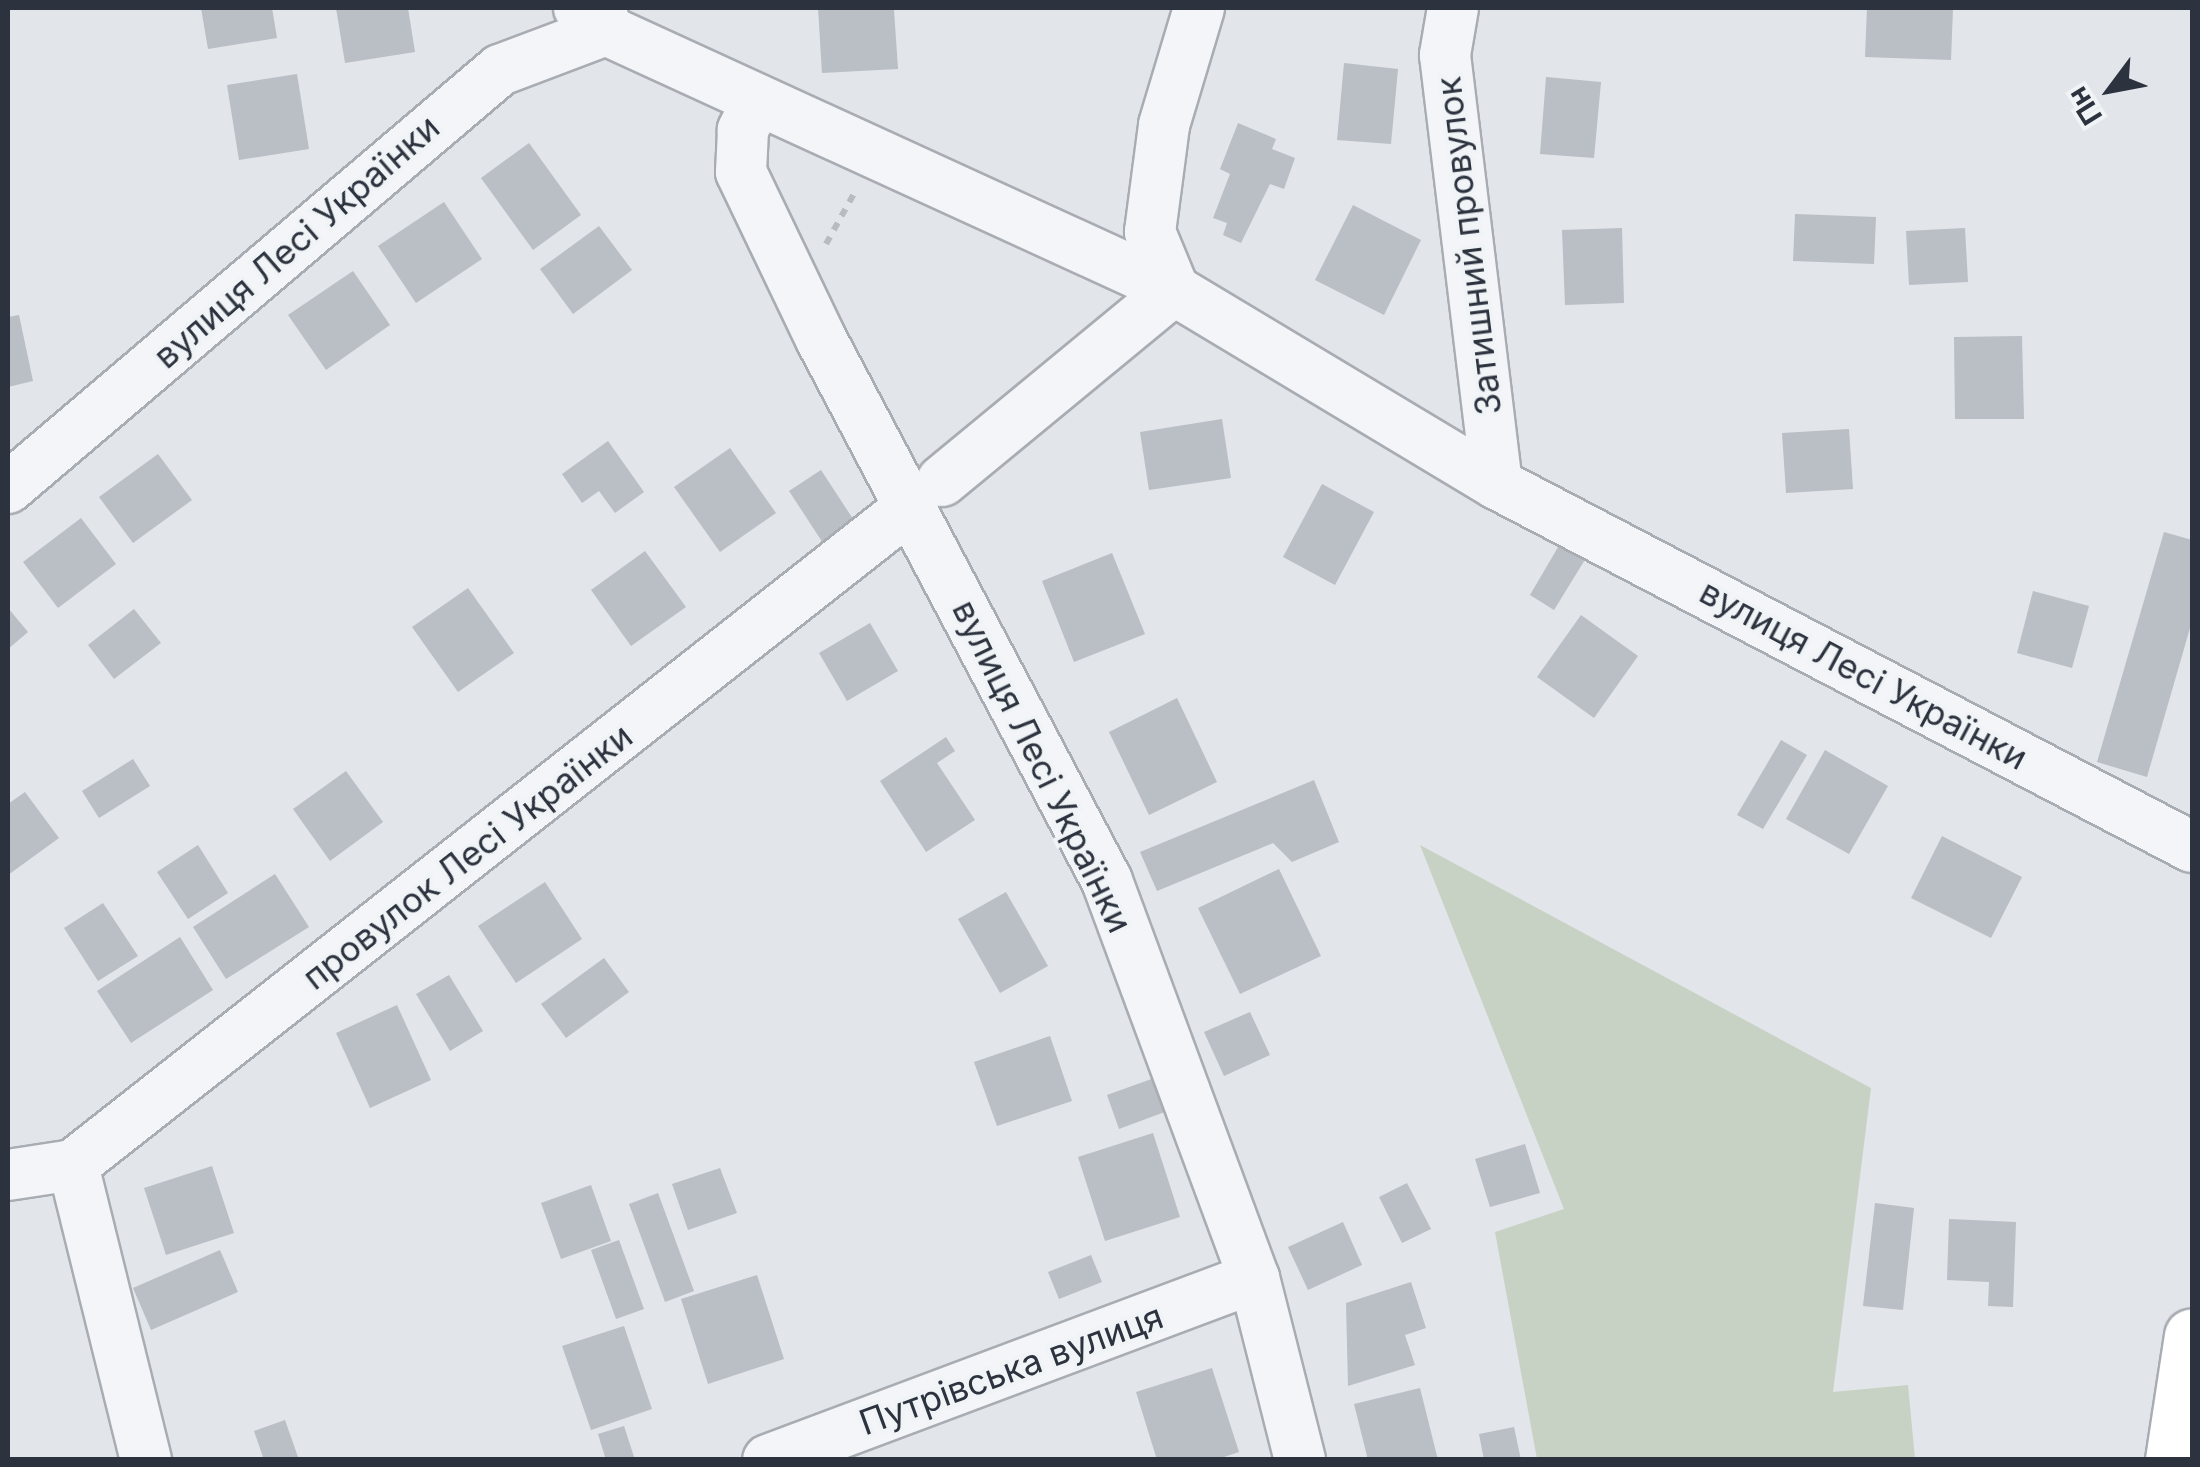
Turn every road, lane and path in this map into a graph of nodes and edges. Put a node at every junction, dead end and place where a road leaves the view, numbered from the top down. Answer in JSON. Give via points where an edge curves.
{"nodes":[{"id":1,"x":1199,"y":8,"type":"edge"},
{"id":2,"x":1453,"y":8,"type":"edge"},
{"id":3,"x":596,"y":15,"type":"edge"},
{"id":4,"x":758,"y":100,"type":"junction"},
{"id":5,"x":905,"y":167,"type":"junction"},
{"id":6,"x":823,"y":251,"type":"dead end"},
{"id":7,"x":1174,"y":290,"type":"junction"},
{"id":8,"x":1498,"y":484,"type":"junction"},
{"id":9,"x":8,"y":488,"type":"edge"},
{"id":10,"x":928,"y":493,"type":"junction"},
{"id":11,"x":2192,"y":847,"type":"edge"},
{"id":12,"x":74,"y":1165,"type":"junction"},
{"id":13,"x":8,"y":1175,"type":"edge"},
{"id":14,"x":1254,"y":1278,"type":"junction"},
{"id":15,"x":2192,"y":1336,"type":"edge"},
{"id":16,"x":146,"y":1460,"type":"edge"},
{"id":17,"x":768,"y":1460,"type":"edge"},
{"id":18,"x":1300,"y":1460,"type":"edge"},
{"id":19,"x":2173,"y":1460,"type":"edge"}],
"edges":[{"from":1,"to":7,"type":"street","via":[[1164,125],[1150,232]]},
{"from":2,"to":8,"type":"street","name":"Затишний провулок","via":[[1445,55]]},
{"from":3,"to":4,"type":"street","name":"вулиця Лесі Українки"},
{"from":3,"to":9,"type":"street","name":"вулиця Лесі Українки","via":[[500,70]]},
{"from":4,"to":5,"type":"street","name":"вулиця Лесі Українки"},
{"from":4,"to":10,"type":"street","name":"вулиця Лесі Українки","via":[[742,130],[741,172],[821,339]]},
{"from":5,"to":6,"type":"path","via":[[856,189]]},
{"from":5,"to":7,"type":"street","name":"вулиця Лесі Українки"},
{"from":7,"to":8,"type":"street","name":"вулиця Лесі Українки"},
{"from":7,"to":10,"type":"street"},
{"from":8,"to":11,"type":"street","name":"вулиця Лесі Українки"},
{"from":10,"to":12,"type":"street","name":"провулок Лесі Українки"},
{"from":10,"to":14,"type":"street","name":"вулиця Лесі Українки","via":[[1107,881]]},
{"from":12,"to":13,"type":"street","name":"провулок Лесі Українки"},
{"from":12,"to":16,"type":"street"},
{"from":14,"to":17,"type":"street","name":"Путрівська вулиця"},
{"from":14,"to":18,"type":"street","name":"вулиця Лесі Українки"},
{"from":15,"to":19,"type":"main road"}]}
